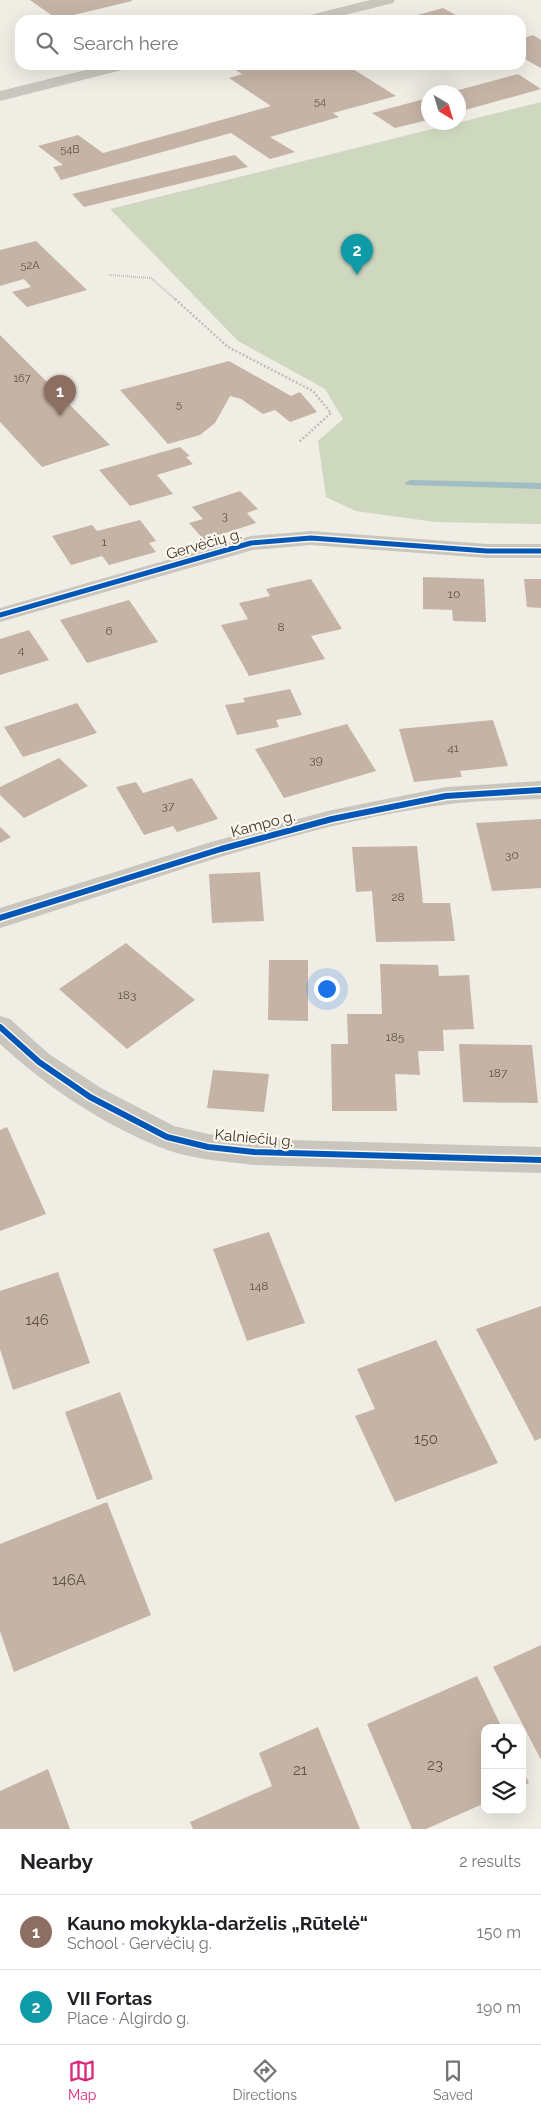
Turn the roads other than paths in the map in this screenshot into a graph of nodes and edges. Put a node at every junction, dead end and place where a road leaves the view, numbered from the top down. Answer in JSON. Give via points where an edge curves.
{"nodes":[{"id":1,"x":388,"y":0,"type":"edge"},
{"id":2,"x":327,"y":15,"type":"edge"},
{"id":3,"x":106,"y":70,"type":"edge"},
{"id":4,"x":0,"y":96,"type":"edge"},
{"id":5,"x":541,"y":551,"type":"edge"},
{"id":6,"x":0,"y":615,"type":"edge"},
{"id":7,"x":541,"y":790,"type":"edge"},
{"id":8,"x":0,"y":918,"type":"edge"},
{"id":9,"x":0,"y":1027,"type":"edge"},
{"id":10,"x":541,"y":1160,"type":"edge"}],
"edges":[{"from":1,"to":2,"type":"street"},
{"from":3,"to":4,"type":"street"},
{"from":5,"to":6,"type":"street","name":"Gervėčių g.","via":[[486,551],[310,538],[250,543]]},
{"from":7,"to":8,"type":"street","name":"Kampo g.","via":[[448,796],[364,811],[259,837]]},
{"from":9,"to":10,"type":"street","name":"Kalniečių g.","via":[[39,1062],[90,1098],[167,1137],[208,1147],[254,1152]]}]}
